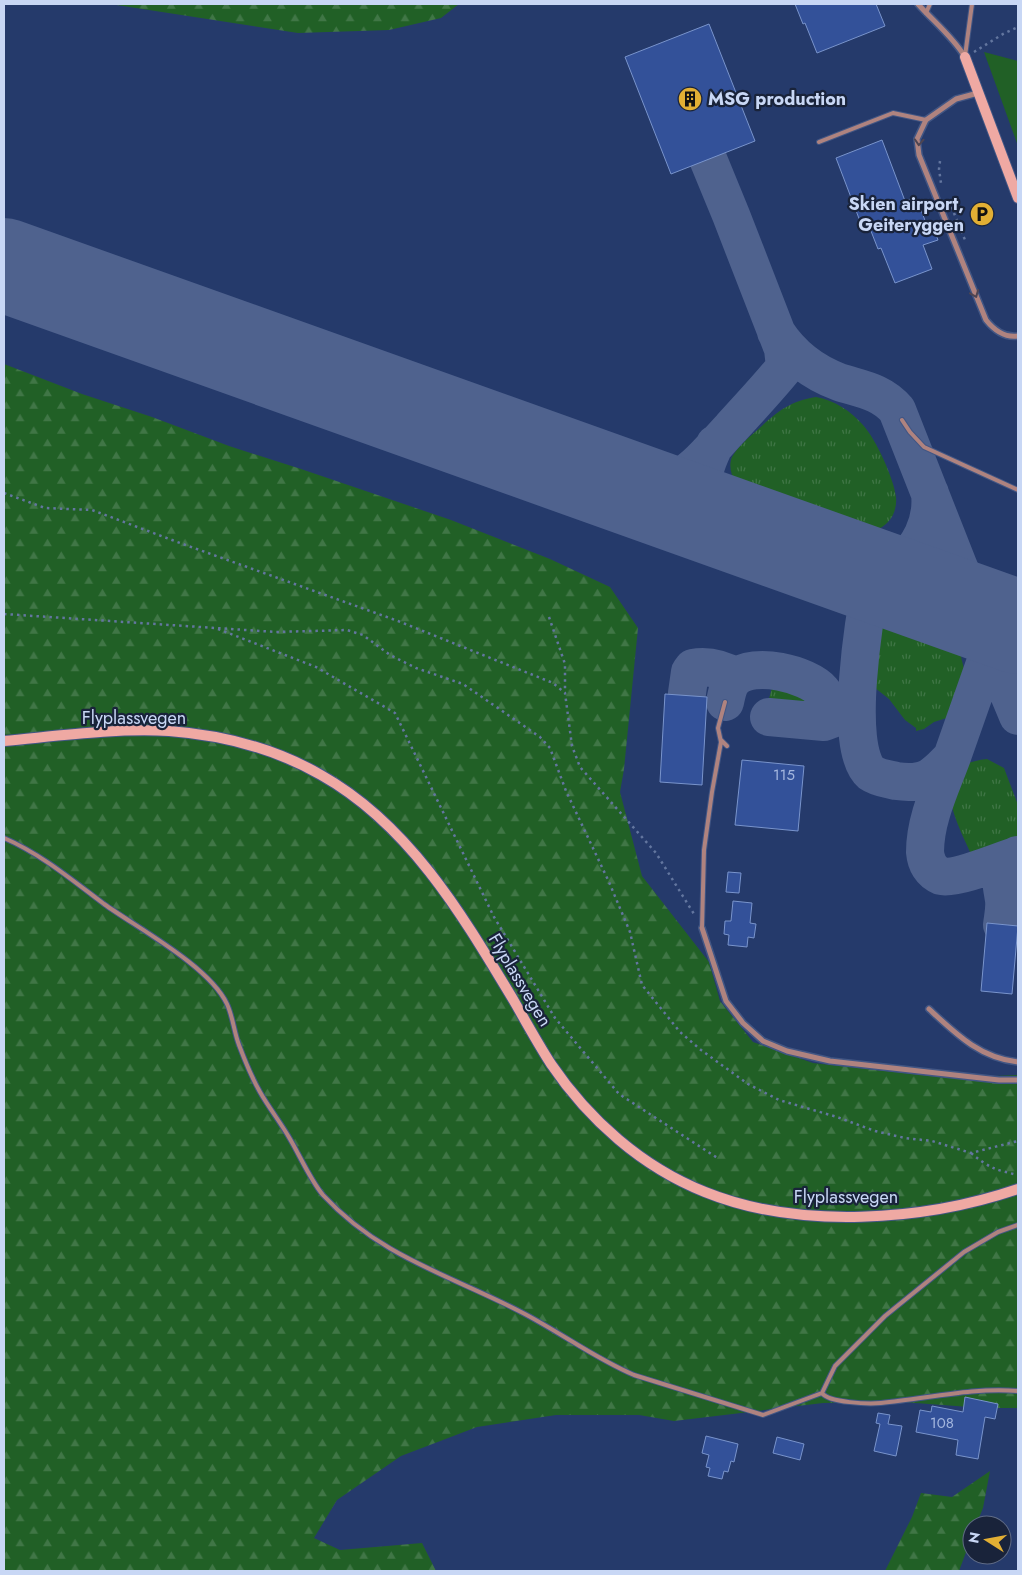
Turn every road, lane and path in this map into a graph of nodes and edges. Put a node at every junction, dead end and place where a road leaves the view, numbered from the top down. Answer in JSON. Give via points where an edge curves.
{"nodes":[{"id":1,"x":918,"y":4,"type":"edge"},
{"id":2,"x":930,"y":4,"type":"edge"},
{"id":3,"x":972,"y":4,"type":"edge"},
{"id":4,"x":926,"y":13,"type":"junction"},
{"id":5,"x":1018,"y":27,"type":"edge"},
{"id":6,"x":965,"y":57,"type":"junction"},
{"id":7,"x":978,"y":93,"type":"junction"},
{"id":8,"x":926,"y":120,"type":"junction"},
{"id":9,"x":819,"y":142,"type":"dead end"},
{"id":10,"x":1018,"y":198,"type":"edge"},
{"id":11,"x":1018,"y":336,"type":"edge"},
{"id":12,"x":902,"y":420,"type":"dead end"},
{"id":13,"x":1018,"y":490,"type":"edge"},
{"id":14,"x":4,"y":493,"type":"edge"},
{"id":15,"x":4,"y":614,"type":"edge"},
{"id":16,"x":549,"y":616,"type":"dead end"},
{"id":17,"x":214,"y":628,"type":"junction"},
{"id":18,"x":565,"y":693,"type":"junction"},
{"id":19,"x":725,"y":702,"type":"dead end"},
{"id":20,"x":721,"y":740,"type":"junction"},
{"id":21,"x":4,"y":742,"type":"edge"},
{"id":22,"x":727,"y":746,"type":"dead end"},
{"id":23,"x":4,"y":838,"type":"edge"},
{"id":24,"x":702,"y":928,"type":"junction"},
{"id":25,"x":929,"y":1009,"type":"dead end"},
{"id":26,"x":1018,"y":1062,"type":"edge"},
{"id":27,"x":1018,"y":1080,"type":"edge"},
{"id":28,"x":1018,"y":1141,"type":"edge"},
{"id":29,"x":971,"y":1153,"type":"junction"},
{"id":30,"x":719,"y":1159,"type":"dead end"},
{"id":31,"x":1018,"y":1175,"type":"edge"},
{"id":32,"x":1018,"y":1189,"type":"edge"},
{"id":33,"x":1018,"y":1225,"type":"edge"},
{"id":34,"x":1018,"y":1391,"type":"edge"},
{"id":35,"x":822,"y":1393,"type":"junction"}],
"edges":[{"from":1,"to":4,"type":"street"},
{"from":2,"to":4,"type":"lane"},
{"from":3,"to":6,"type":"lane"},
{"from":4,"to":6,"type":"street"},
{"from":5,"to":6,"type":"path"},
{"from":6,"to":7,"type":"main road"},
{"from":7,"to":8,"type":"street","via":[[956,99]]},
{"from":7,"to":10,"type":"main road"},
{"from":8,"to":9,"type":"lane","via":[[893,113]]},
{"from":8,"to":11,"type":"street","one_way":true,"via":[[917,139],[919,155],[986,320],[993,330]]},
{"from":12,"to":13,"type":"lane","via":[[924,447]]},
{"from":14,"to":18,"type":"path","via":[[45,508],[92,510],[398,621],[553,683]]},
{"from":15,"to":17,"type":"path"},
{"from":16,"to":18,"type":"path","via":[[565,664]]},
{"from":17,"to":29,"type":"path","via":[[276,632],[347,630],[416,668],[463,684],[518,721],[550,748],[569,800],[610,882],[630,932],[642,985],[680,1032],[748,1084],[779,1100],[875,1131],[932,1141]]},
{"from":17,"to":30,"type":"path","via":[[316,667],[395,713],[494,917],[555,1018],[619,1094]]},
{"from":18,"to":24,"type":"path","via":[[572,746],[580,767],[656,853]]},
{"from":19,"to":20,"type":"lane","via":[[718,728]]},
{"from":20,"to":22,"type":"lane"},
{"from":20,"to":24,"type":"lane","via":[[704,850]]},
{"from":21,"to":32,"type":"main road","name":"Flyplassvegen","via":[[131,731],[170,731],[220,738],[271,752],[343,788],[396,833],[437,880],[549,1061],[580,1102],[600,1124],[640,1157],[705,1192],[767,1210],[800,1215],[858,1216],[944,1208]]},
{"from":23,"to":35,"type":"lane","via":[[41,857],[203,974],[226,1002],[238,1043],[260,1091],[321,1192],[345,1218],[371,1237],[419,1265],[531,1317],[634,1376],[763,1415]]},
{"from":24,"to":27,"type":"street","via":[[726,1001],[763,1041],[787,1051],[830,1061]]},
{"from":25,"to":26,"type":"street","via":[[958,1036],[986,1054]]},
{"from":28,"to":29,"type":"path"},
{"from":29,"to":31,"type":"path","via":[[996,1170]]},
{"from":33,"to":35,"type":"lane","via":[[998,1232],[964,1252],[885,1316],[835,1366]]},
{"from":34,"to":35,"type":"lane","via":[[980,1391],[880,1403],[828,1398]]}]}
